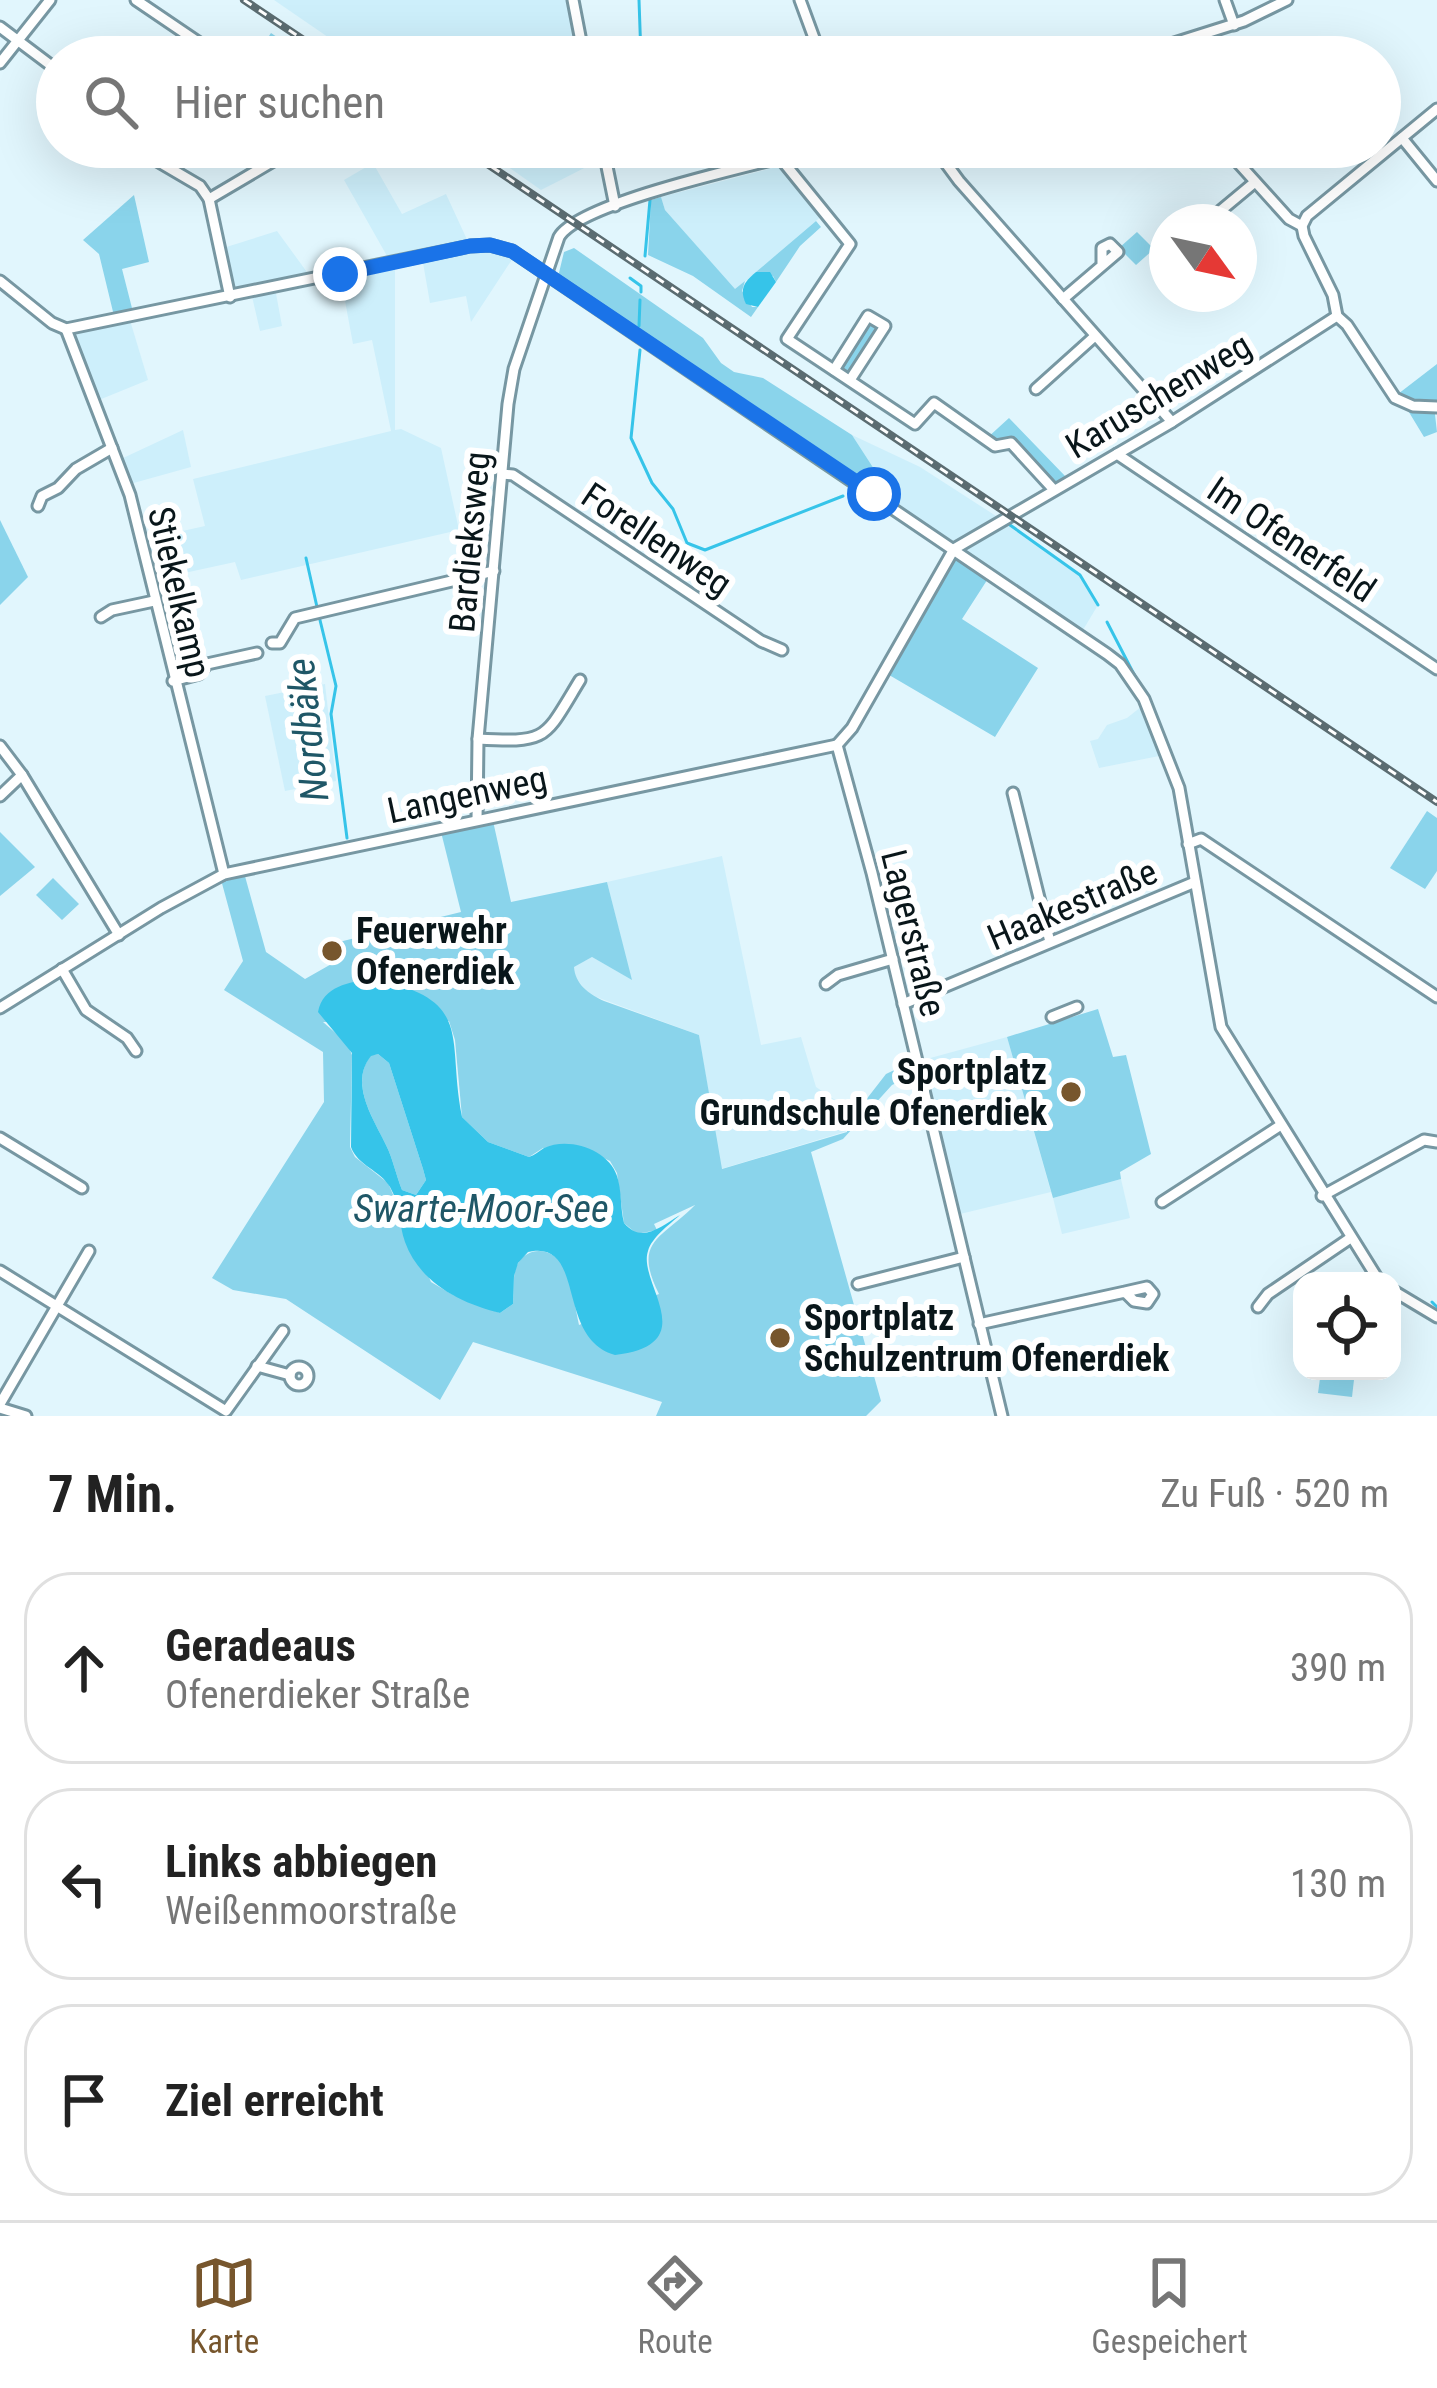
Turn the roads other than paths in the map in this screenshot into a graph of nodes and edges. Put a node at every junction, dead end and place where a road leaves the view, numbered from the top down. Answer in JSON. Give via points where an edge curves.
{"nodes":[{"id":1,"x":50,"y":0,"type":"edge"},
{"id":2,"x":136,"y":0,"type":"edge"},
{"id":3,"x":573,"y":0,"type":"edge"},
{"id":4,"x":800,"y":0,"type":"edge"},
{"id":5,"x":1225,"y":0,"type":"edge"},
{"id":6,"x":1286,"y":0,"type":"edge"},
{"id":7,"x":1234,"y":25,"type":"junction"},
{"id":8,"x":0,"y":27,"type":"edge"},
{"id":9,"x":189,"y":36,"type":"edge"},
{"id":10,"x":580,"y":36,"type":"edge"},
{"id":11,"x":813,"y":36,"type":"edge"},
{"id":12,"x":1203,"y":36,"type":"edge"},
{"id":13,"x":18,"y":41,"type":"junction"},
{"id":14,"x":36,"y":54,"type":"edge"},
{"id":15,"x":0,"y":63,"type":"edge"},
{"id":16,"x":1437,"y":109,"type":"edge"},
{"id":17,"x":1402,"y":138,"type":"joint"},
{"id":18,"x":170,"y":168,"type":"edge"},
{"id":19,"x":261,"y":168,"type":"edge"},
{"id":20,"x":607,"y":168,"type":"edge"},
{"id":21,"x":744,"y":168,"type":"edge"},
{"id":22,"x":788,"y":168,"type":"edge"},
{"id":23,"x":952,"y":168,"type":"edge"},
{"id":24,"x":1243,"y":168,"type":"edge"},
{"id":25,"x":1365,"y":168,"type":"edge"},
{"id":26,"x":1437,"y":181,"type":"edge"},
{"id":27,"x":1255,"y":182,"type":"junction"},
{"id":28,"x":209,"y":199,"type":"junction"},
{"id":29,"x":1228,"y":204,"type":"edge"},
{"id":30,"x":615,"y":206,"type":"junction"},
{"id":31,"x":1303,"y":226,"type":"junction"},
{"id":32,"x":1102,"y":263,"type":"dead end"},
{"id":33,"x":549,"y":275,"type":"junction"},
{"id":34,"x":0,"y":281,"type":"edge"},
{"id":35,"x":230,"y":296,"type":"junction"},
{"id":36,"x":1063,"y":299,"type":"junction"},
{"id":37,"x":1336,"y":316,"type":"junction"},
{"id":38,"x":66,"y":329,"type":"junction"},
{"id":39,"x":1095,"y":336,"type":"junction"},
{"id":40,"x":834,"y":370,"type":"junction"},
{"id":41,"x":850,"y":380,"type":"junction"},
{"id":42,"x":1036,"y":388,"type":"dead end"},
{"id":43,"x":1437,"y":406,"type":"edge"},
{"id":44,"x":1172,"y":422,"type":"junction"},
{"id":45,"x":112,"y":448,"type":"junction"},
{"id":46,"x":1117,"y":454,"type":"junction"},
{"id":47,"x":502,"y":474,"type":"junction"},
{"id":48,"x":1054,"y":490,"type":"junction"},
{"id":49,"x":38,"y":506,"type":"dead end"},
{"id":50,"x":954,"y":549,"type":"junction"},
{"id":51,"x":494,"y":571,"type":"junction"},
{"id":52,"x":154,"y":601,"type":"junction"},
{"id":53,"x":100,"y":617,"type":"dead end"},
{"id":54,"x":272,"y":643,"type":"dead end"},
{"id":55,"x":782,"y":650,"type":"dead end"},
{"id":56,"x":257,"y":653,"type":"dead end"},
{"id":57,"x":1437,"y":669,"type":"edge"},
{"id":58,"x":580,"y":680,"type":"dead end"},
{"id":59,"x":173,"y":681,"type":"junction"},
{"id":60,"x":478,"y":739,"type":"junction"},
{"id":61,"x":837,"y":745,"type":"junction"},
{"id":62,"x":0,"y":746,"type":"edge"},
{"id":63,"x":22,"y":775,"type":"junction"},
{"id":64,"x":1013,"y":793,"type":"dead end"},
{"id":65,"x":0,"y":796,"type":"edge"},
{"id":66,"x":477,"y":820,"type":"junction"},
{"id":67,"x":1188,"y":844,"type":"junction"},
{"id":68,"x":224,"y":874,"type":"junction"},
{"id":69,"x":1195,"y":882,"type":"junction"},
{"id":70,"x":119,"y":935,"type":"junction"},
{"id":71,"x":1050,"y":942,"type":"junction"},
{"id":72,"x":893,"y":959,"type":"junction"},
{"id":73,"x":62,"y":969,"type":"junction"},
{"id":74,"x":826,"y":984,"type":"dead end"},
{"id":75,"x":1437,"y":997,"type":"edge"},
{"id":76,"x":903,"y":1004,"type":"junction"},
{"id":77,"x":1077,"y":1007,"type":"dead end"},
{"id":78,"x":0,"y":1008,"type":"edge"},
{"id":79,"x":1052,"y":1017,"type":"dead end"},
{"id":80,"x":136,"y":1052,"type":"dead end"},
{"id":81,"x":1281,"y":1125,"type":"junction"},
{"id":82,"x":0,"y":1138,"type":"edge"},
{"id":83,"x":1437,"y":1142,"type":"edge"},
{"id":84,"x":82,"y":1188,"type":"dead end"},
{"id":85,"x":1322,"y":1196,"type":"junction"},
{"id":86,"x":1162,"y":1202,"type":"dead end"},
{"id":87,"x":1349,"y":1239,"type":"junction"},
{"id":88,"x":88,"y":1251,"type":"dead end"},
{"id":89,"x":964,"y":1257,"type":"junction"},
{"id":90,"x":0,"y":1271,"type":"edge"},
{"id":91,"x":1372,"y":1272,"type":"edge"},
{"id":92,"x":858,"y":1284,"type":"dead end"},
{"id":93,"x":1124,"y":1292,"type":"dead end"},
{"id":94,"x":1401,"y":1295,"type":"edge"},
{"id":95,"x":56,"y":1304,"type":"junction"},
{"id":96,"x":1258,"y":1306,"type":"dead end"},
{"id":97,"x":1437,"y":1317,"type":"edge"},
{"id":98,"x":979,"y":1324,"type":"junction"},
{"id":99,"x":283,"y":1331,"type":"dead end"},
{"id":100,"x":257,"y":1366,"type":"junction"},
{"id":101,"x":290,"y":1376,"type":"dead end"},
{"id":102,"x":0,"y":1406,"type":"edge"},
{"id":103,"x":26,"y":1416,"type":"edge"},
{"id":104,"x":1002,"y":1416,"type":"edge"}],
"edges":[{"from":1,"to":13,"type":"street"},
{"from":2,"to":9,"type":"street"},
{"from":3,"to":10,"type":"street"},
{"from":4,"to":11,"type":"street"},
{"from":5,"to":7,"type":"street"},
{"from":6,"to":7,"type":"street"},
{"from":7,"to":12,"type":"street"},
{"from":8,"to":13,"type":"street"},
{"from":13,"to":14,"type":"street"},
{"from":13,"to":15,"type":"street"},
{"from":16,"to":17,"type":"street"},
{"from":17,"to":26,"type":"street"},
{"from":18,"to":28,"type":"street"},
{"from":19,"to":28,"type":"street"},
{"from":20,"to":30,"type":"street"},
{"from":21,"to":30,"type":"street","name":"Bardieksweg"},
{"from":22,"to":40,"type":"street","via":[[850,244],[787,338]]},
{"from":23,"to":36,"type":"street"},
{"from":24,"to":27,"type":"street"},
{"from":25,"to":31,"type":"street"},
{"from":27,"to":29,"type":"street"},
{"from":27,"to":31,"type":"street"},
{"from":28,"to":35,"type":"street"},
{"from":30,"to":33,"type":"street","name":"Bardieksweg","via":[[566,226]]},
{"from":31,"to":37,"type":"street"},
{"from":32,"to":36,"type":"street"},
{"from":33,"to":35,"type":"street","via":[[512,251],[470,246]]},
{"from":33,"to":47,"type":"street","name":"Bardieksweg","via":[[514,369]]},
{"from":33,"to":50,"type":"street"},
{"from":34,"to":38,"type":"street"},
{"from":35,"to":38,"type":"street"},
{"from":36,"to":39,"type":"street"},
{"from":37,"to":43,"type":"street","via":[[1395,398]]},
{"from":37,"to":44,"type":"street","name":"Karuschenweg"},
{"from":38,"to":45,"type":"street","name":"Stiekelkamp"},
{"from":39,"to":42,"type":"street"},
{"from":39,"to":44,"type":"street"},
{"from":40,"to":41,"type":"street"},
{"from":40,"to":41,"type":"street","via":[[868,316],[884,326]]},
{"from":41,"to":48,"type":"street","via":[[915,424],[934,403],[995,446],[1011,443]]},
{"from":44,"to":46,"type":"street","name":"Karuschenweg"},
{"from":45,"to":49,"type":"street","via":[[41,496]]},
{"from":45,"to":52,"type":"street","name":"Stiekelkamp"},
{"from":46,"to":48,"type":"street","name":"Karuschenweg"},
{"from":46,"to":57,"type":"street","name":"Im Ofenerfeld"},
{"from":47,"to":51,"type":"street","name":"Bardieksweg"},
{"from":47,"to":55,"type":"street","name":"Forellenweg"},
{"from":48,"to":50,"type":"street","name":"Karuschenweg"},
{"from":50,"to":61,"type":"street"},
{"from":50,"to":67,"type":"street","via":[[1120,664],[1168,754]]},
{"from":51,"to":54,"type":"street","via":[[295,618]]},
{"from":51,"to":60,"type":"street","name":"Bardieksweg"},
{"from":52,"to":53,"type":"street"},
{"from":52,"to":59,"type":"street","name":"Stiekelkamp"},
{"from":56,"to":59,"type":"street"},
{"from":58,"to":60,"type":"street","via":[[537,739]]},
{"from":59,"to":68,"type":"street","name":"Stiekelkamp"},
{"from":60,"to":66,"type":"street","name":"Bardieksweg"},
{"from":61,"to":66,"type":"street","name":"Langenweg"},
{"from":61,"to":72,"type":"street","name":"Lagerstraße"},
{"from":62,"to":63,"type":"street"},
{"from":63,"to":65,"type":"street"},
{"from":63,"to":70,"type":"street"},
{"from":64,"to":71,"type":"street"},
{"from":66,"to":68,"type":"street","name":"Langenweg"},
{"from":67,"to":69,"type":"street"},
{"from":67,"to":75,"type":"street","via":[[1201,839]]},
{"from":68,"to":70,"type":"street","name":"Langenweg"},
{"from":69,"to":71,"type":"street","name":"Haakestraße"},
{"from":69,"to":81,"type":"street","via":[[1216,1016]]},
{"from":70,"to":73,"type":"street","name":"Langenweg"},
{"from":71,"to":76,"type":"street","name":"Haakestraße"},
{"from":72,"to":74,"type":"street"},
{"from":72,"to":76,"type":"street","name":"Lagerstraße"},
{"from":73,"to":78,"type":"street","name":"Langenweg"},
{"from":73,"to":80,"type":"street","via":[[86,1010]]},
{"from":76,"to":89,"type":"street","name":"Lagerstraße"},
{"from":77,"to":79,"type":"street"},
{"from":81,"to":85,"type":"street"},
{"from":81,"to":86,"type":"street"},
{"from":82,"to":84,"type":"street"},
{"from":83,"to":85,"type":"street","via":[[1424,1140]]},
{"from":85,"to":87,"type":"street"},
{"from":87,"to":91,"type":"street"},
{"from":87,"to":96,"type":"street"},
{"from":88,"to":95,"type":"street"},
{"from":89,"to":92,"type":"street"},
{"from":89,"to":98,"type":"street","name":"Lagerstraße"},
{"from":90,"to":95,"type":"street"},
{"from":93,"to":98,"type":"street"},
{"from":94,"to":97,"type":"street"},
{"from":95,"to":100,"type":"street","via":[[226,1411]]},
{"from":95,"to":102,"type":"street"},
{"from":98,"to":104,"type":"street","name":"Lagerstraße"},
{"from":99,"to":100,"type":"street"},
{"from":100,"to":101,"type":"street"},
{"from":102,"to":103,"type":"street"}]}
